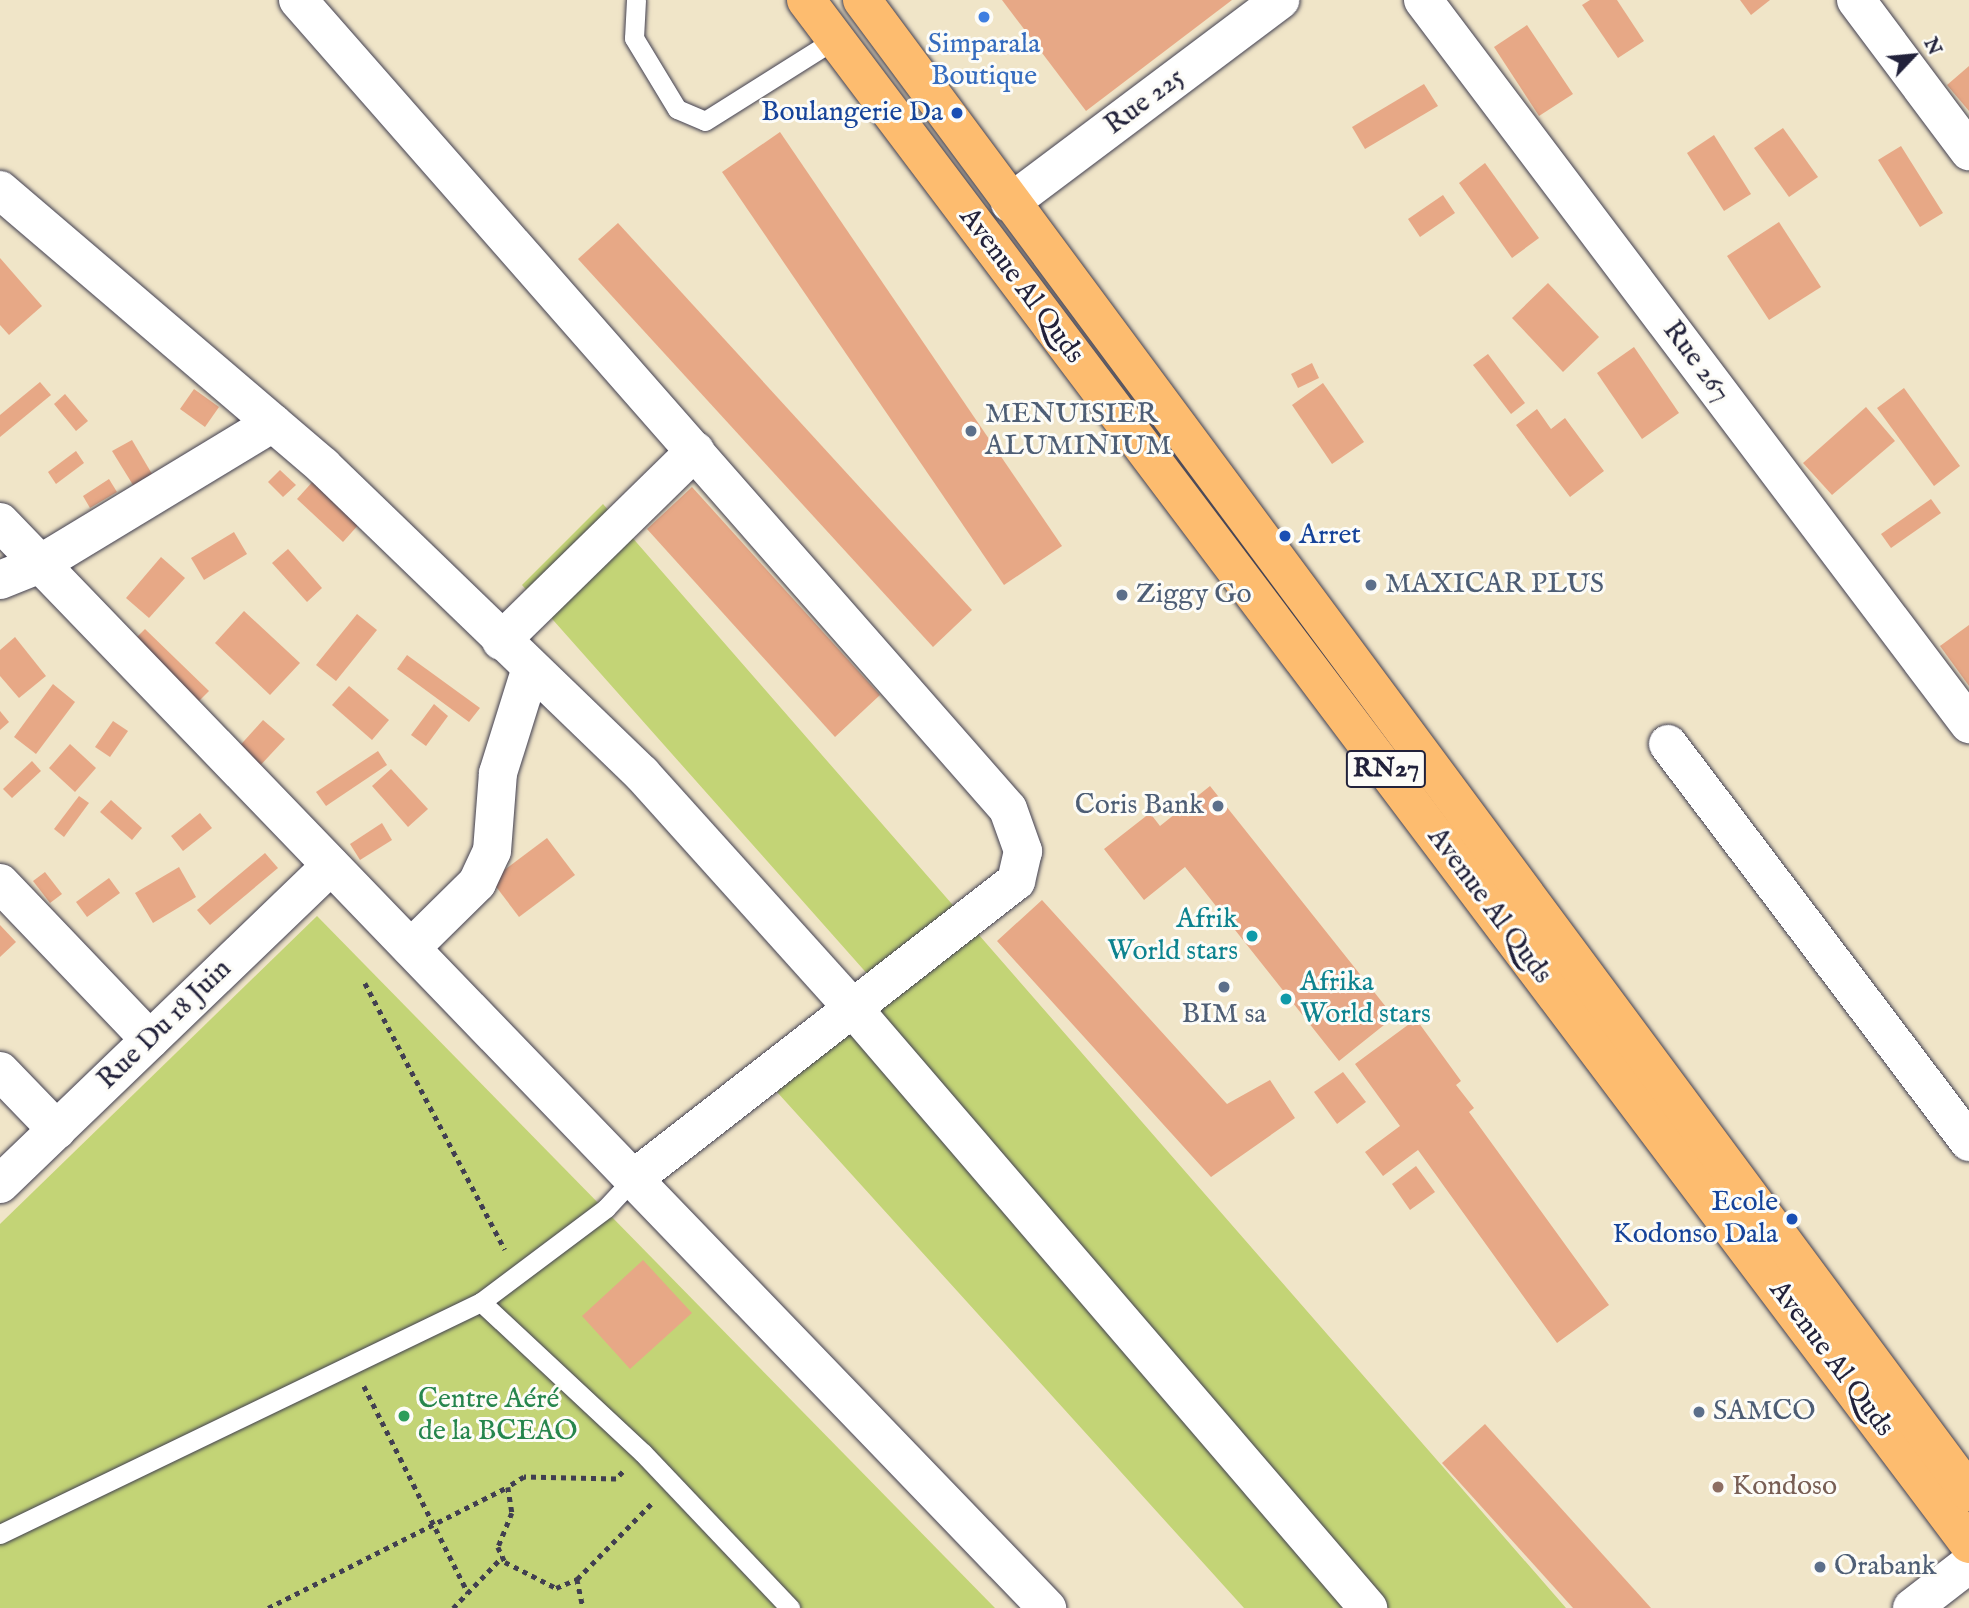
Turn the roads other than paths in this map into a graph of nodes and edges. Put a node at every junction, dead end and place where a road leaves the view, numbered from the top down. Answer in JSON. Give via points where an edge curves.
{"nodes":[{"id":1,"x":298,"y":0,"type":"edge"},
{"id":2,"x":636,"y":0,"type":"edge"},
{"id":3,"x":806,"y":0,"type":"edge"},
{"id":4,"x":862,"y":0,"type":"edge"},
{"id":5,"x":1280,"y":0,"type":"edge"},
{"id":6,"x":1423,"y":0,"type":"edge"},
{"id":7,"x":1856,"y":0,"type":"edge"},
{"id":8,"x":835,"y":39,"type":"junction"},
{"id":9,"x":1969,"y":151,"type":"edge"},
{"id":10,"x":0,"y":190,"type":"edge"},
{"id":11,"x":1010,"y":203,"type":"junction"},
{"id":12,"x":273,"y":423,"type":"junction"},
{"id":13,"x":695,"y":451,"type":"junction"},
{"id":14,"x":0,"y":522,"type":"edge"},
{"id":15,"x":40,"y":564,"type":"junction"},
{"id":16,"x":0,"y":580,"type":"edge"},
{"id":17,"x":501,"y":641,"type":"junction"},
{"id":18,"x":530,"y":671,"type":"junction"},
{"id":19,"x":1969,"y":724,"type":"edge"},
{"id":20,"x":1668,"y":744,"type":"dead end"},
{"id":21,"x":331,"y":866,"type":"junction"},
{"id":22,"x":0,"y":883,"type":"edge"},
{"id":23,"x":411,"y":948,"type":"junction"},
{"id":24,"x":851,"y":1006,"type":"junction"},
{"id":25,"x":150,"y":1040,"type":"junction"},
{"id":26,"x":0,"y":1071,"type":"edge"},
{"id":27,"x":57,"y":1130,"type":"junction"},
{"id":28,"x":1969,"y":1142,"type":"edge"},
{"id":29,"x":633,"y":1180,"type":"junction"},
{"id":30,"x":0,"y":1184,"type":"edge"},
{"id":31,"x":481,"y":1302,"type":"junction"},
{"id":32,"x":1969,"y":1492,"type":"edge"},
{"id":33,"x":0,"y":1534,"type":"edge"},
{"id":34,"x":1969,"y":1544,"type":"edge"},
{"id":35,"x":1969,"y":1564,"type":"edge"},
{"id":36,"x":790,"y":1608,"type":"edge"},
{"id":37,"x":1047,"y":1608,"type":"edge"},
{"id":38,"x":1368,"y":1608,"type":"edge"},
{"id":39,"x":1912,"y":1608,"type":"edge"}],
"edges":[{"from":1,"to":13,"type":"street"},
{"from":2,"to":8,"type":"lane","via":[[634,38],[677,109],[705,121]]},
{"from":3,"to":8,"type":"main road","name":"Avenue Al Quds","number":"RN27"},
{"from":4,"to":11,"type":"main road","name":"Avenue Al Quds","number":"RN27"},
{"from":5,"to":11,"type":"street","name":"Rue 225"},
{"from":6,"to":19,"type":"street","name":"Rue 267"},
{"from":7,"to":9,"type":"street"},
{"from":8,"to":34,"type":"main road","name":"Avenue Al Quds","number":"RN27"},
{"from":10,"to":12,"type":"street"},
{"from":11,"to":32,"type":"main road","name":"Avenue Al Quds","number":"RN27"},
{"from":12,"to":15,"type":"street"},
{"from":12,"to":17,"type":"street"},
{"from":13,"to":17,"type":"street"},
{"from":13,"to":24,"type":"street","via":[[1007,809],[1023,851],[1016,881]]},
{"from":14,"to":15,"type":"street"},
{"from":15,"to":16,"type":"street"},
{"from":15,"to":21,"type":"street"},
{"from":17,"to":18,"type":"street"},
{"from":18,"to":23,"type":"street","via":[[498,773],[492,851],[477,883]]},
{"from":18,"to":24,"type":"street","via":[[642,774]]},
{"from":20,"to":28,"type":"street"},
{"from":21,"to":23,"type":"street"},
{"from":21,"to":25,"type":"street","name":"Rue Du 18 Juin"},
{"from":22,"to":25,"type":"street"},
{"from":23,"to":29,"type":"street"},
{"from":24,"to":29,"type":"street"},
{"from":24,"to":38,"type":"street"},
{"from":25,"to":27,"type":"street","name":"Rue Du 18 Juin"},
{"from":26,"to":27,"type":"street"},
{"from":27,"to":30,"type":"street","name":"Rue Du 18 Juin"},
{"from":29,"to":31,"type":"lane","via":[[519,1276]]},
{"from":29,"to":37,"type":"street"},
{"from":31,"to":33,"type":"lane"},
{"from":31,"to":36,"type":"lane","via":[[671,1484]]},
{"from":35,"to":39,"type":"street"}]}
